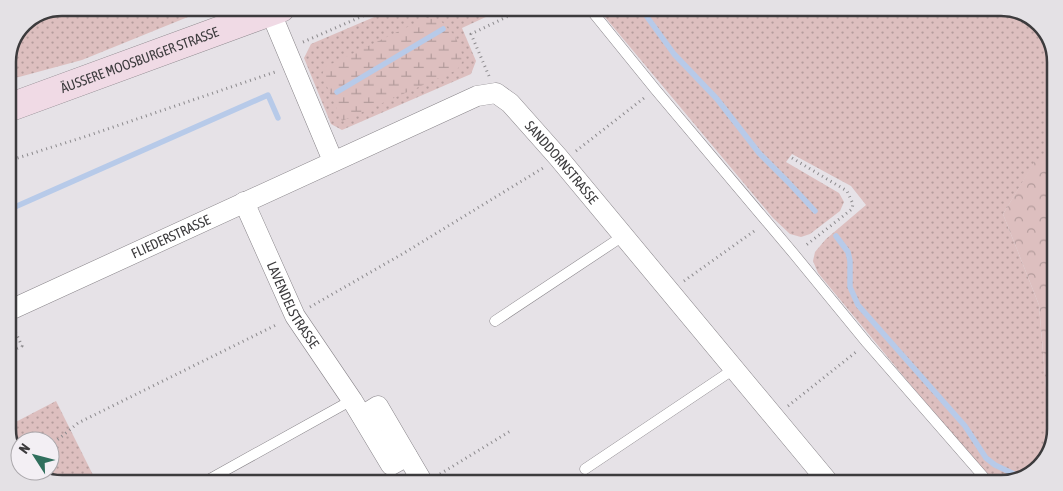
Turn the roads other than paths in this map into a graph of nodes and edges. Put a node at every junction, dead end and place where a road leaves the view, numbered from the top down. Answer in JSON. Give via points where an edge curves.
{"nodes":[{"id":1,"x":263,"y":16,"type":"edge"},
{"id":2,"x":281,"y":16,"type":"edge"},
{"id":3,"x":596,"y":16,"type":"edge"},
{"id":4,"x":496,"y":93,"type":"joint"},
{"id":5,"x":16,"y":105,"type":"edge"},
{"id":6,"x":333,"y":161,"type":"junction"},
{"id":7,"x":244,"y":202,"type":"junction"},
{"id":8,"x":623,"y":236,"type":"junction"},
{"id":9,"x":16,"y":314,"type":"edge"},
{"id":10,"x":495,"y":321,"type":"dead end"},
{"id":11,"x":734,"y":370,"type":"junction"},
{"id":12,"x":357,"y":408,"type":"junction"},
{"id":13,"x":585,"y":469,"type":"dead end"},
{"id":14,"x":218,"y":475,"type":"edge"},
{"id":15,"x":426,"y":475,"type":"edge"},
{"id":16,"x":822,"y":475,"type":"edge"},
{"id":17,"x":981,"y":475,"type":"edge"}],
"edges":[{"from":1,"to":5,"type":"street","name":"ÄUSSERE MOOSBURGER STRASSE"},
{"from":2,"to":6,"type":"street","via":[[290,57]]},
{"from":3,"to":17,"type":"lane"},
{"from":4,"to":6,"type":"street","name":"FLIEDERSTRASSE","via":[[477,96]]},
{"from":4,"to":8,"type":"street","name":"SANDDORNSTRASSE","via":[[510,103],[560,159]]},
{"from":6,"to":7,"type":"street","name":"FLIEDERSTRASSE"},
{"from":7,"to":9,"type":"street","name":"FLIEDERSTRASSE"},
{"from":7,"to":12,"type":"street","name":"LAVENDELSTRASSE","via":[[295,316]]},
{"from":8,"to":10,"type":"lane"},
{"from":8,"to":11,"type":"street","name":"SANDDORNSTRASSE"},
{"from":11,"to":13,"type":"lane"},
{"from":11,"to":16,"type":"street","name":"SANDDORNSTRASSE"},
{"from":12,"to":14,"type":"lane"},
{"from":12,"to":15,"type":"street","via":[[378,406],[407,456]]}]}
